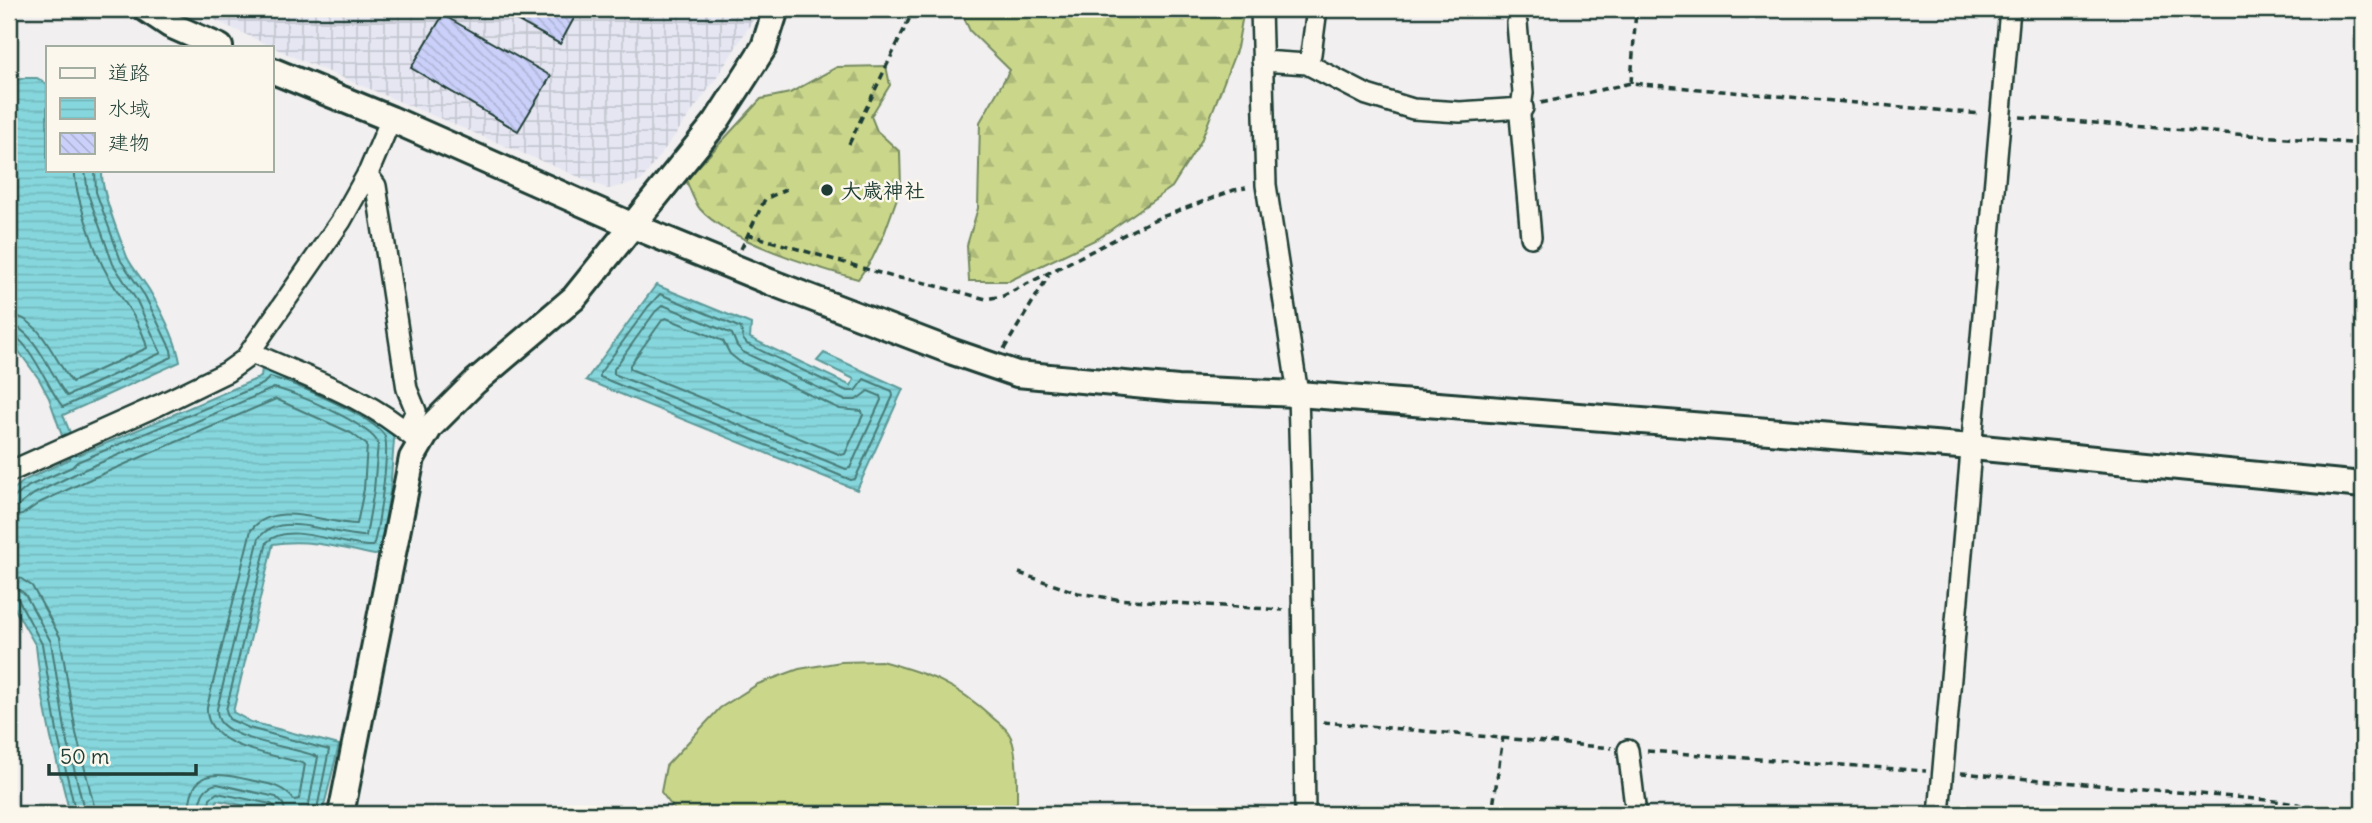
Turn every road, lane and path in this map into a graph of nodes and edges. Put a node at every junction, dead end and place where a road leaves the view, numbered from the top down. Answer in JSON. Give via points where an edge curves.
{"nodes":[{"id":1,"x":146,"y":9,"type":"edge"},
{"id":2,"x":776,"y":9,"type":"edge"},
{"id":3,"x":914,"y":9,"type":"edge"},
{"id":4,"x":1261,"y":9,"type":"edge"},
{"id":5,"x":1317,"y":9,"type":"edge"},
{"id":6,"x":1636,"y":9,"type":"edge"},
{"id":7,"x":2010,"y":9,"type":"edge"},
{"id":8,"x":1517,"y":23,"type":"dead end"},
{"id":9,"x":218,"y":46,"type":"edge"},
{"id":10,"x":14,"y":58,"type":"dead end"},
{"id":11,"x":1262,"y":61,"type":"junction"},
{"id":12,"x":9,"y":64,"type":"edge"},
{"id":13,"x":1307,"y":64,"type":"junction"},
{"id":14,"x":273,"y":71,"type":"edge"},
{"id":15,"x":1631,"y":83,"type":"junction"},
{"id":16,"x":1523,"y":108,"type":"junction"},
{"id":17,"x":2001,"y":115,"type":"junction"},
{"id":18,"x":391,"y":119,"type":"junction"},
{"id":19,"x":849,"y":144,"type":"dead end"},
{"id":20,"x":2363,"y":144,"type":"edge"},
{"id":21,"x":367,"y":174,"type":"junction"},
{"id":22,"x":1266,"y":185,"type":"junction"},
{"id":23,"x":787,"y":189,"type":"dead end"},
{"id":24,"x":631,"y":225,"type":"junction"},
{"id":25,"x":747,"y":234,"type":"junction"},
{"id":26,"x":1531,"y":237,"type":"dead end"},
{"id":27,"x":732,"y":267,"type":"junction"},
{"id":28,"x":1050,"y":273,"type":"junction"},
{"id":29,"x":250,"y":352,"type":"junction"},
{"id":30,"x":997,"y":367,"type":"junction"},
{"id":31,"x":1298,"y":394,"type":"junction"},
{"id":32,"x":413,"y":437,"type":"junction"},
{"id":33,"x":1972,"y":447,"type":"junction"},
{"id":34,"x":9,"y":472,"type":"edge"},
{"id":35,"x":2363,"y":485,"type":"edge"},
{"id":36,"x":1019,"y":573,"type":"dead end"},
{"id":37,"x":1303,"y":612,"type":"junction"},
{"id":38,"x":1503,"y":737,"type":"dead end"},
{"id":39,"x":1628,"y":750,"type":"dead end"},
{"id":40,"x":1943,"y":772,"type":"junction"},
{"id":41,"x":341,"y":814,"type":"edge"},
{"id":42,"x":1305,"y":814,"type":"edge"},
{"id":43,"x":1492,"y":814,"type":"edge"},
{"id":44,"x":1636,"y":814,"type":"edge"},
{"id":45,"x":1939,"y":814,"type":"edge"},
{"id":46,"x":2334,"y":814,"type":"edge"}],
"edges":[{"from":1,"to":9,"type":"street"},
{"from":2,"to":24,"type":"street","via":[[764,47],[716,122]]},
{"from":3,"to":19,"type":"path"},
{"from":4,"to":11,"type":"street"},
{"from":5,"to":13,"type":"street"},
{"from":6,"to":15,"type":"path"},
{"from":7,"to":17,"type":"street"},
{"from":8,"to":16,"type":"street"},
{"from":10,"to":12,"type":"path"},
{"from":11,"to":13,"type":"street"},
{"from":11,"to":22,"type":"street"},
{"from":13,"to":16,"type":"street","via":[[1367,95],[1413,109]]},
{"from":14,"to":18,"type":"street"},
{"from":15,"to":16,"type":"path"},
{"from":15,"to":17,"type":"path"},
{"from":16,"to":26,"type":"street"},
{"from":17,"to":20,"type":"path"},
{"from":17,"to":33,"type":"street"},
{"from":18,"to":21,"type":"street"},
{"from":18,"to":24,"type":"street"},
{"from":21,"to":29,"type":"street","via":[[341,221]]},
{"from":21,"to":32,"type":"street","via":[[376,186],[407,389],[416,411]]},
{"from":22,"to":28,"type":"path","via":[[1234,190],[1151,221]]},
{"from":22,"to":31,"type":"street"},
{"from":23,"to":25,"type":"path","via":[[765,199]]},
{"from":24,"to":27,"type":"street"},
{"from":24,"to":32,"type":"street","via":[[574,298]]},
{"from":25,"to":27,"type":"path"},
{"from":25,"to":28,"type":"path","via":[[986,299],[1003,296]]},
{"from":27,"to":30,"type":"street"},
{"from":28,"to":30,"type":"path"},
{"from":29,"to":32,"type":"street","via":[[360,399]]},
{"from":29,"to":34,"type":"street","via":[[216,377]]},
{"from":30,"to":31,"type":"street","via":[[1017,374],[1178,389]]},
{"from":31,"to":33,"type":"street"},
{"from":31,"to":37,"type":"street"},
{"from":32,"to":41,"type":"street"},
{"from":33,"to":35,"type":"street"},
{"from":33,"to":40,"type":"street"},
{"from":36,"to":37,"type":"path","via":[[1078,593],[1116,599]]},
{"from":37,"to":42,"type":"street"},
{"from":38,"to":43,"type":"path"},
{"from":39,"to":44,"type":"street"},
{"from":40,"to":45,"type":"street"},
{"from":40,"to":46,"type":"path","via":[[2267,800]]}]}
